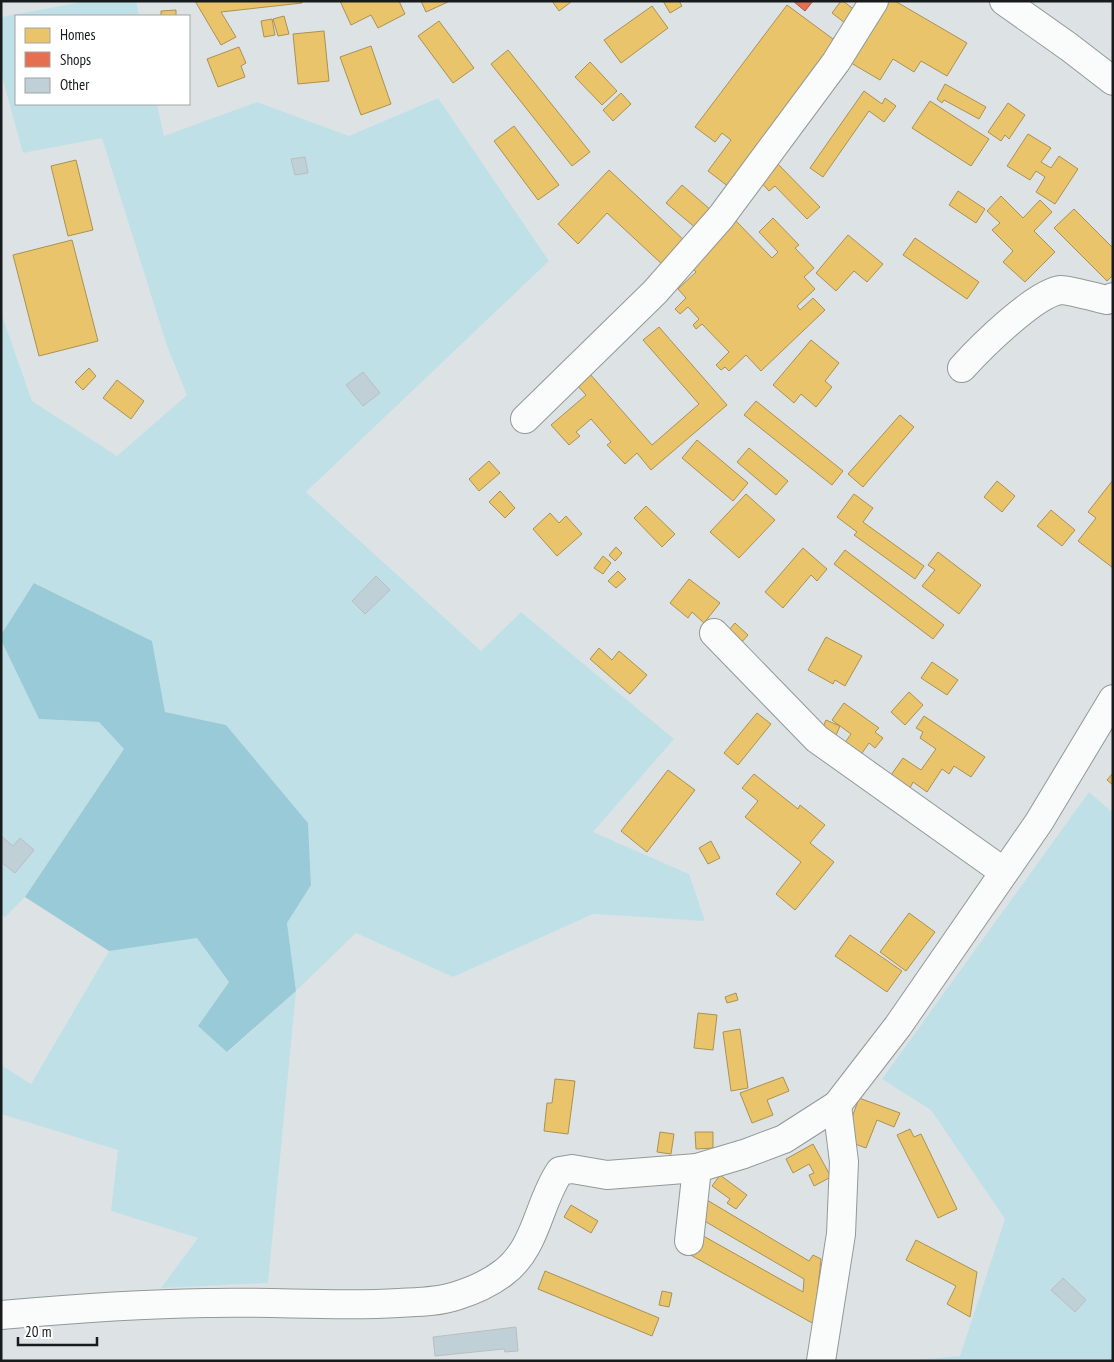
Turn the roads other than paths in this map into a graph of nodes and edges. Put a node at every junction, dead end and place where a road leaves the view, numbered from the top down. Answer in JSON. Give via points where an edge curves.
{"nodes":[{"id":1,"x":874,"y":1,"type":"edge"},
{"id":2,"x":1004,"y":1,"type":"edge"},
{"id":3,"x":1113,"y":81,"type":"edge"},
{"id":4,"x":1113,"y":297,"type":"edge"},
{"id":5,"x":962,"y":368,"type":"dead end"},
{"id":6,"x":526,"y":419,"type":"dead end"},
{"id":7,"x":714,"y":633,"type":"dead end"},
{"id":8,"x":1113,"y":699,"type":"edge"},
{"id":9,"x":1004,"y":872,"type":"junction"},
{"id":10,"x":837,"y":1104,"type":"junction"},
{"id":11,"x":697,"y":1168,"type":"junction"},
{"id":12,"x":688,"y":1241,"type":"dead end"},
{"id":13,"x":1,"y":1315,"type":"edge"},
{"id":14,"x":821,"y":1361,"type":"edge"}],
"edges":[{"from":1,"to":6,"type":"main road","via":[[836,62],[721,217],[655,292]]},
{"from":2,"to":3,"type":"main road"},
{"from":4,"to":5,"type":"main road","via":[[1107,300],[1062,290],[1042,298],[994,334]]},
{"from":7,"to":9,"type":"main road","via":[[818,739]]},
{"from":8,"to":9,"type":"main road","via":[[1039,822]]},
{"from":9,"to":10,"type":"main road","via":[[898,1026]]},
{"from":10,"to":11,"type":"main road","via":[[784,1139]]},
{"from":10,"to":14,"type":"main road","via":[[844,1162],[840,1234]]},
{"from":11,"to":12,"type":"main road"},
{"from":11,"to":13,"type":"main road","via":[[608,1174],[572,1169],[560,1171],[533,1234],[517,1259],[491,1281],[436,1301],[378,1304],[207,1302]]}]}
